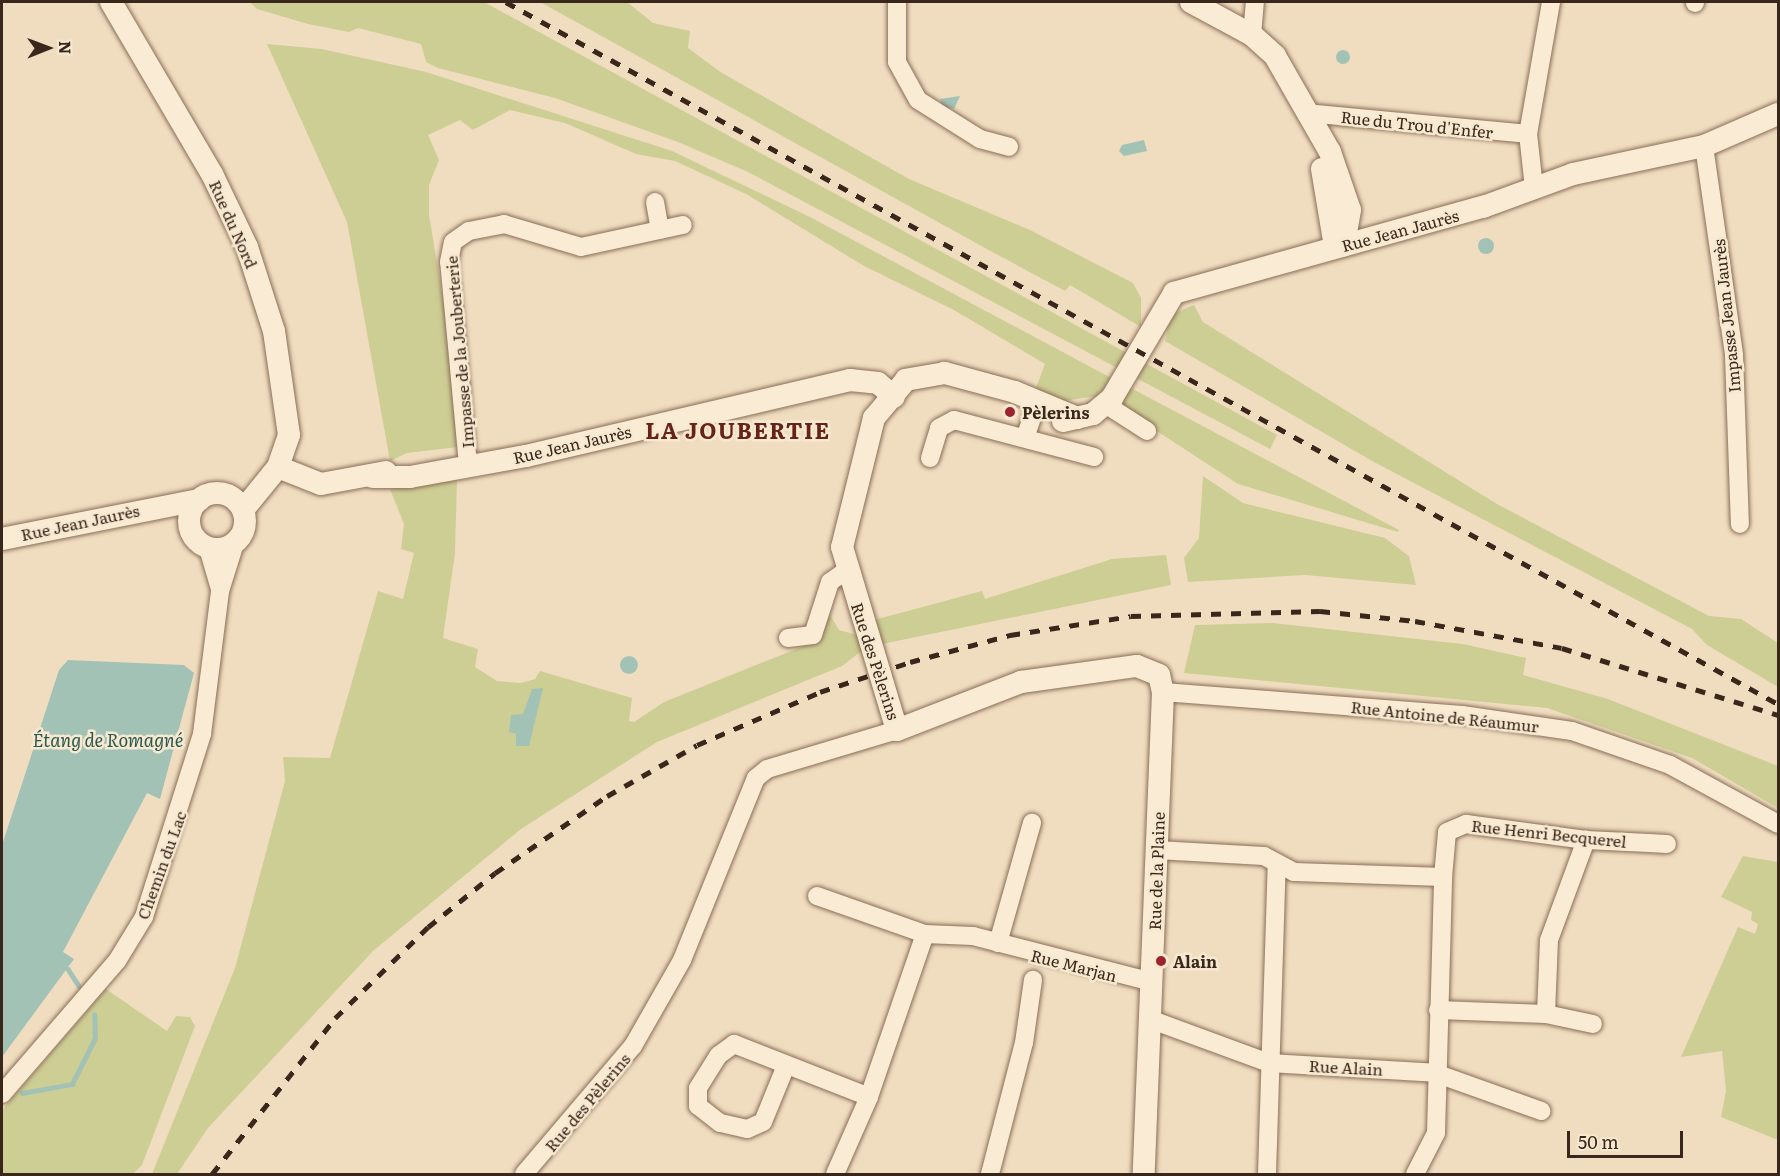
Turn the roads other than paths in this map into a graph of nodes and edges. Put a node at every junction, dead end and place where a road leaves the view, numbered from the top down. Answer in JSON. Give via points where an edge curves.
{"nodes":[{"id":1,"x":111,"y":2,"type":"edge"},
{"id":2,"x":897,"y":2,"type":"edge"},
{"id":3,"x":1191,"y":2,"type":"edge"},
{"id":4,"x":1255,"y":2,"type":"edge"},
{"id":5,"x":1551,"y":2,"type":"edge"},
{"id":6,"x":1252,"y":35,"type":"junction"},
{"id":7,"x":1306,"y":113,"type":"junction"},
{"id":8,"x":1779,"y":114,"type":"edge"},
{"id":9,"x":1528,"y":134,"type":"junction"},
{"id":10,"x":1704,"y":146,"type":"junction"},
{"id":11,"x":1009,"y":147,"type":"dead end"},
{"id":12,"x":1534,"y":188,"type":"junction"},
{"id":13,"x":1347,"y":198,"type":"junction"},
{"id":14,"x":655,"y":202,"type":"dead end"},
{"id":15,"x":683,"y":225,"type":"dead end"},
{"id":16,"x":660,"y":230,"type":"junction"},
{"id":17,"x":1389,"y":233,"type":"junction"},
{"id":18,"x":1340,"y":246,"type":"junction"},
{"id":19,"x":894,"y":397,"type":"junction"},
{"id":20,"x":1105,"y":404,"type":"junction"},
{"id":21,"x":1036,"y":407,"type":"junction"},
{"id":22,"x":1148,"y":431,"type":"dead end"},
{"id":23,"x":1025,"y":438,"type":"junction"},
{"id":24,"x":1094,"y":457,"type":"dead end"},
{"id":25,"x":930,"y":458,"type":"dead end"},
{"id":26,"x":461,"y":465,"type":"junction"},
{"id":27,"x":273,"y":474,"type":"junction"},
{"id":28,"x":226,"y":495,"type":"junction"},
{"id":29,"x":199,"y":500,"type":"junction"},
{"id":30,"x":158,"y":507,"type":"junction"},
{"id":31,"x":243,"y":510,"type":"junction"},
{"id":32,"x":189,"y":521,"type":"junction"},
{"id":33,"x":1740,"y":524,"type":"dead end"},
{"id":34,"x":2,"y":539,"type":"edge"},
{"id":35,"x":234,"y":543,"type":"junction"},
{"id":36,"x":208,"y":548,"type":"junction"},
{"id":37,"x":847,"y":570,"type":"junction"},
{"id":38,"x":220,"y":591,"type":"junction"},
{"id":39,"x":788,"y":638,"type":"dead end"},
{"id":40,"x":1161,"y":684,"type":"junction"},
{"id":41,"x":897,"y":730,"type":"junction"},
{"id":42,"x":1032,"y":823,"type":"dead end"},
{"id":43,"x":1779,"y":824,"type":"edge"},
{"id":44,"x":1586,"y":840,"type":"junction"},
{"id":45,"x":1667,"y":844,"type":"dead end"},
{"id":46,"x":1157,"y":850,"type":"junction"},
{"id":47,"x":1277,"y":862,"type":"junction"},
{"id":48,"x":1443,"y":877,"type":"junction"},
{"id":49,"x":817,"y":896,"type":"dead end"},
{"id":50,"x":925,"y":934,"type":"junction"},
{"id":51,"x":998,"y":943,"type":"junction"},
{"id":52,"x":1033,"y":980,"type":"dead end"},
{"id":53,"x":1152,"y":982,"type":"junction"},
{"id":54,"x":1438,"y":1010,"type":"junction"},
{"id":55,"x":1546,"y":1014,"type":"junction"},
{"id":56,"x":1152,"y":1020,"type":"junction"},
{"id":57,"x":1593,"y":1024,"type":"dead end"},
{"id":58,"x":1269,"y":1063,"type":"junction"},
{"id":59,"x":785,"y":1068,"type":"junction"},
{"id":60,"x":1435,"y":1073,"type":"junction"},
{"id":61,"x":2,"y":1094,"type":"edge"},
{"id":62,"x":869,"y":1097,"type":"junction"},
{"id":63,"x":1541,"y":1111,"type":"dead end"},
{"id":64,"x":530,"y":1173,"type":"edge"},
{"id":65,"x":835,"y":1174,"type":"edge"},
{"id":66,"x":990,"y":1174,"type":"edge"},
{"id":67,"x":1144,"y":1174,"type":"edge"},
{"id":68,"x":1267,"y":1174,"type":"edge"},
{"id":69,"x":1415,"y":1174,"type":"edge"}],
"edges":[{"from":1,"to":27,"type":"street","name":"Rue du Nord","via":[[212,174],[247,246],[274,331],[289,413]]},
{"from":2,"to":11,"type":"street","via":[[897,62],[918,100],[980,140]]},
{"from":3,"to":6,"type":"street"},
{"from":4,"to":6,"type":"street"},
{"from":5,"to":9,"type":"street"},
{"from":6,"to":7,"type":"street","via":[[1275,56]]},
{"from":7,"to":9,"type":"street","name":"Rue du Trou d'Enfer"},
{"from":7,"to":13,"type":"street","via":[[1330,152]]},
{"from":7,"to":18,"type":"street"},
{"from":8,"to":10,"type":"street","name":"Rue Jean Jaurès"},
{"from":9,"to":12,"type":"street"},
{"from":10,"to":12,"type":"street","name":"Rue Jean Jaurès"},
{"from":10,"to":33,"type":"street","name":"Impasse Jean Jaurès","via":[[1734,355]]},
{"from":12,"to":17,"type":"street","name":"Rue Jean Jaurès"},
{"from":13,"to":17,"type":"street","via":[[1362,218]]},
{"from":13,"to":18,"type":"street","via":[[1352,222]]},
{"from":14,"to":16,"type":"street"},
{"from":15,"to":16,"type":"street","name":"Impasse de la Jouberterie"},
{"from":16,"to":26,"type":"street","name":"Impasse de la Jouberterie","via":[[575,247],[504,225],[469,231],[453,242],[449,262]]},
{"from":17,"to":18,"type":"street","name":"Rue Jean Jaurès"},
{"from":18,"to":20,"type":"street","name":"Rue Jean Jaurès","via":[[1174,293]]},
{"from":19,"to":21,"type":"street","via":[[906,381],[938,372]]},
{"from":19,"to":26,"type":"street","name":"Rue Jean Jaurès","via":[[878,383],[850,380]]},
{"from":19,"to":37,"type":"street","name":"Rue des Pèlerins","via":[[872,424],[842,539]]},
{"from":20,"to":21,"type":"street","via":[[1077,418]]},
{"from":20,"to":22,"type":"street"},
{"from":21,"to":23,"type":"street"},
{"from":23,"to":24,"type":"street"},
{"from":23,"to":25,"type":"street","via":[[949,420],[939,428]]},
{"from":26,"to":27,"type":"street","name":"Rue Jean Jaurès","via":[[414,464],[373,477],[309,483]]},
{"from":27,"to":28,"type":"street"},
{"from":27,"to":31,"type":"street"},
{"from":28,"to":29,"type":"street"},
{"from":28,"to":31,"type":"street"},
{"from":29,"to":30,"type":"street","name":"Rue Jean Jaurès"},
{"from":29,"to":32,"type":"street"},
{"from":30,"to":32,"type":"street","name":"Rue Jean Jaurès"},
{"from":30,"to":34,"type":"street","name":"Rue Jean Jaurès"},
{"from":31,"to":35,"type":"street","via":[[243,532]]},
{"from":32,"to":36,"type":"street","via":[[194,536]]},
{"from":35,"to":36,"type":"street"},
{"from":35,"to":38,"type":"street","name":"Chemin du Lac"},
{"from":36,"to":38,"type":"street","name":"Chemin du Lac"},
{"from":37,"to":39,"type":"street","via":[[830,582],[813,635]]},
{"from":37,"to":41,"type":"street","name":"Rue des Pèlerins"},
{"from":38,"to":61,"type":"street","name":"Chemin du Lac","via":[[202,734],[144,917],[117,961]]},
{"from":40,"to":41,"type":"street","via":[[1137,666],[1022,682]]},
{"from":40,"to":43,"type":"street","name":"Rue Antoine de Réaumur","via":[[1462,715],[1572,731],[1670,765]]},
{"from":40,"to":46,"type":"street","name":"Rue de la Plaine"},
{"from":41,"to":64,"type":"street","name":"Rue des Pèlerins","via":[[767,768],[756,778],[731,830],[715,883],[662,993],[613,1074]]},
{"from":42,"to":51,"type":"street"},
{"from":44,"to":45,"type":"street","name":"Rue Henri Becquerel"},
{"from":44,"to":48,"type":"street","name":"Rue Henri Becquerel","via":[[1455,825],[1444,839]]},
{"from":44,"to":55,"type":"street","via":[[1549,939]]},
{"from":46,"to":47,"type":"street","via":[[1264,856]]},
{"from":46,"to":53,"type":"street","name":"Rue de la Plaine"},
{"from":47,"to":48,"type":"street","via":[[1293,872]]},
{"from":47,"to":58,"type":"street"},
{"from":48,"to":54,"type":"street"},
{"from":49,"to":50,"type":"street","name":"Rue Marjan"},
{"from":50,"to":51,"type":"street","name":"Rue Marjan"},
{"from":50,"to":62,"type":"street"},
{"from":51,"to":53,"type":"street","name":"Rue Marjan"},
{"from":52,"to":66,"type":"street","via":[[1024,1043]]},
{"from":53,"to":56,"type":"street","name":"Rue de la Plaine"},
{"from":54,"to":55,"type":"street"},
{"from":54,"to":60,"type":"street"},
{"from":55,"to":57,"type":"street"},
{"from":56,"to":58,"type":"street","name":"Rue Alain"},
{"from":56,"to":67,"type":"street","name":"Rue de la Plaine"},
{"from":58,"to":60,"type":"street","name":"Rue Alain"},
{"from":58,"to":68,"type":"street"},
{"from":59,"to":59,"type":"street","via":[[735,1044],[719,1055],[698,1088],[699,1106],[720,1123],[747,1129],[763,1122]]},
{"from":59,"to":62,"type":"street"},
{"from":60,"to":63,"type":"street","name":"Rue Alain"},
{"from":60,"to":69,"type":"street","via":[[1436,1133]]},
{"from":62,"to":65,"type":"street"}]}
